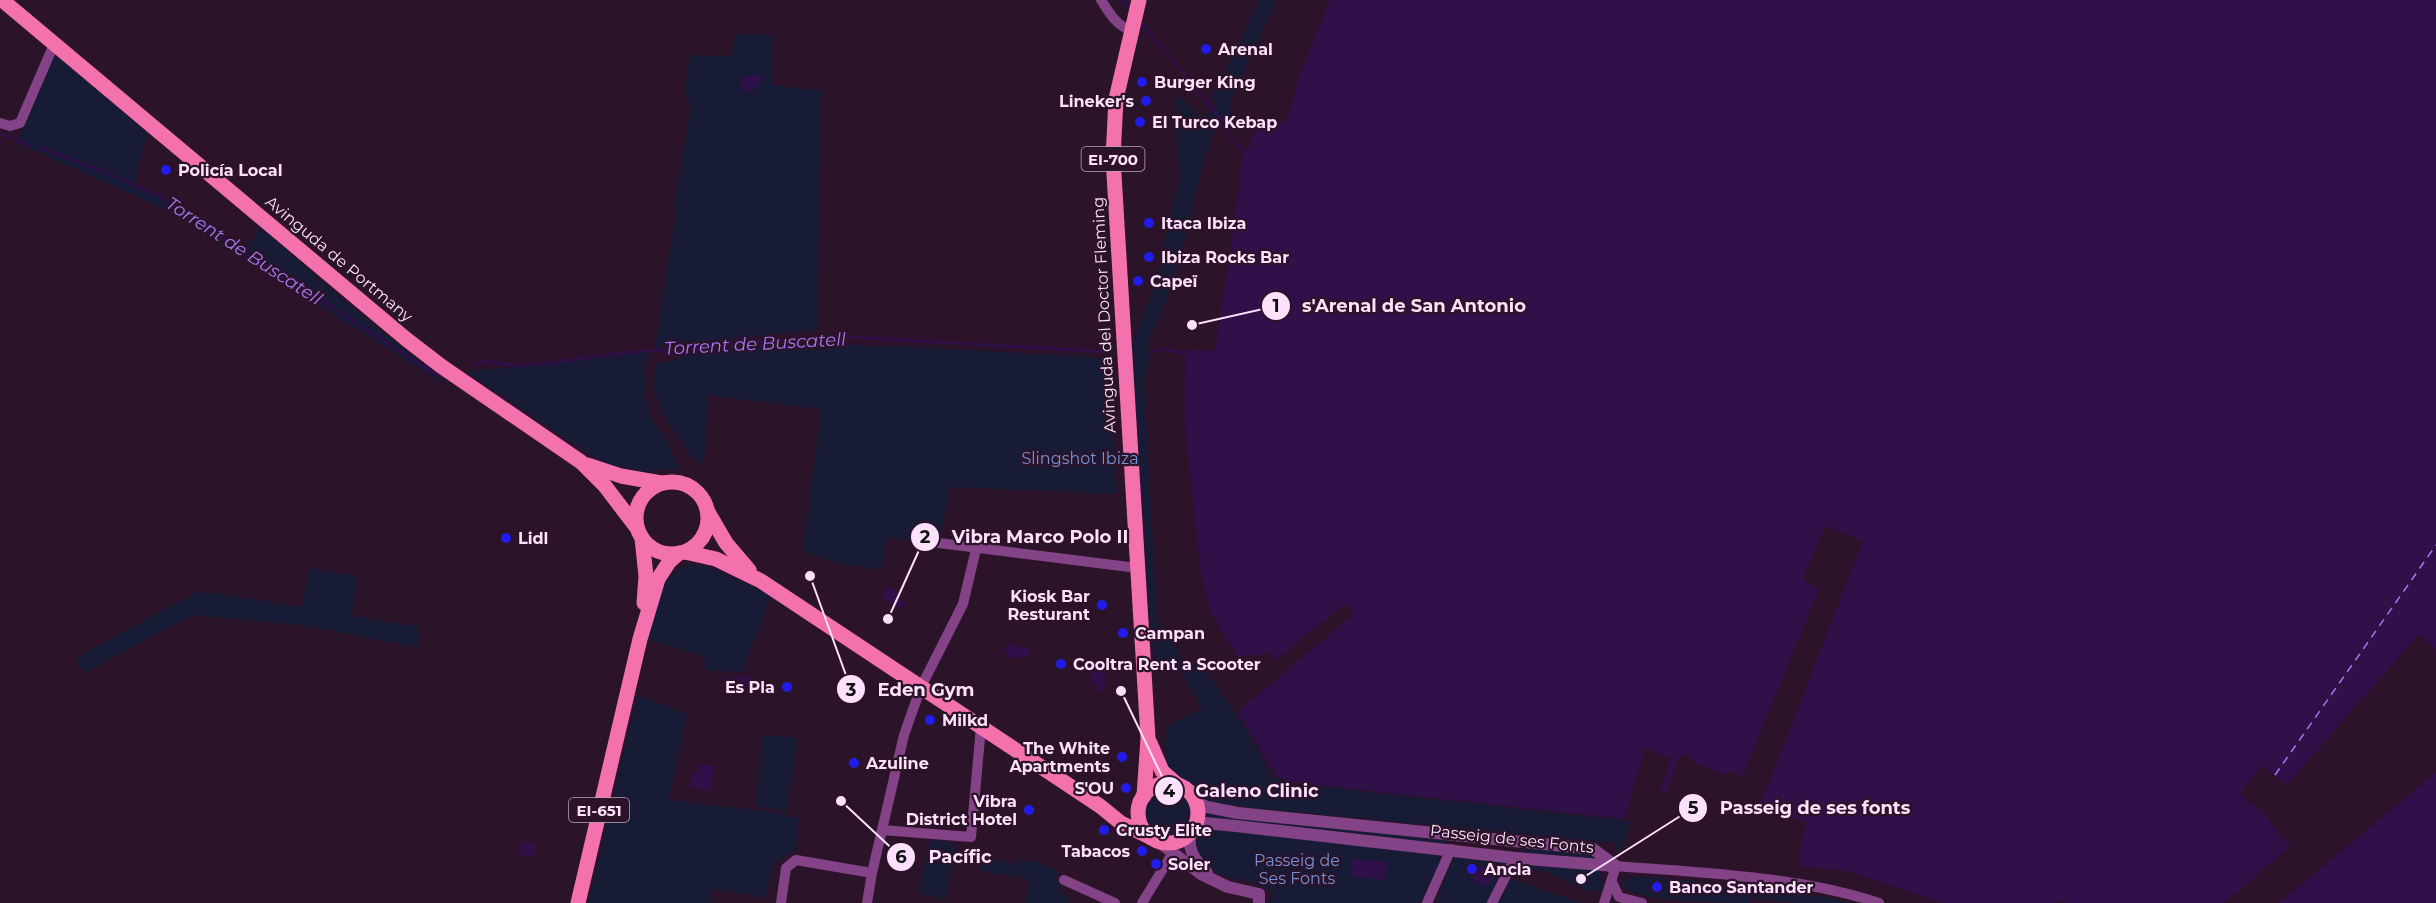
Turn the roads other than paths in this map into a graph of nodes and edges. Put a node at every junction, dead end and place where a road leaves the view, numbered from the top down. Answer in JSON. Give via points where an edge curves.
{"nodes":[{"id":1,"x":3,"y":0,"type":"edge"},
{"id":2,"x":1101,"y":0,"type":"edge"},
{"id":3,"x":1135,"y":15,"type":"edge"},
{"id":4,"x":54,"y":44,"type":"junction"},
{"id":5,"x":0,"y":123,"type":"edge"},
{"id":6,"x":580,"y":462,"type":"junction"},
{"id":7,"x":661,"y":483,"type":"junction"},
{"id":8,"x":708,"y":512,"type":"junction"},
{"id":9,"x":639,"y":533,"type":"junction"},
{"id":10,"x":932,"y":542,"type":"dead end"},
{"id":11,"x":976,"y":549,"type":"junction"},
{"id":12,"x":682,"y":553,"type":"junction"},
{"id":13,"x":1137,"y":568,"type":"junction"},
{"id":14,"x":761,"y":581,"type":"junction"},
{"id":15,"x":640,"y":639,"type":"junction"},
{"id":16,"x":921,"y":687,"type":"junction"},
{"id":17,"x":981,"y":727,"type":"junction"},
{"id":18,"x":1148,"y":738,"type":"junction"},
{"id":19,"x":1179,"y":786,"type":"junction"},
{"id":20,"x":1142,"y":799,"type":"junction"},
{"id":21,"x":1196,"y":802,"type":"junction"},
{"id":22,"x":1100,"y":806,"type":"junction"},
{"id":23,"x":882,"y":830,"type":"junction"},
{"id":24,"x":1192,"y":831,"type":"junction"},
{"id":25,"x":1457,"y":836,"type":"junction"},
{"id":26,"x":1154,"y":839,"type":"junction"},
{"id":27,"x":1509,"y":842,"type":"junction"},
{"id":28,"x":1451,"y":849,"type":"junction"},
{"id":29,"x":1172,"y":854,"type":"junction"},
{"id":30,"x":1515,"y":858,"type":"junction"},
{"id":31,"x":1616,"y":866,"type":"junction"},
{"id":32,"x":872,"y":873,"type":"junction"},
{"id":33,"x":1064,"y":880,"type":"dead end"},
{"id":34,"x":1214,"y":880,"type":"junction"},
{"id":35,"x":1612,"y":882,"type":"junction"},
{"id":36,"x":1619,"y":897,"type":"junction"},
{"id":37,"x":1604,"y":902,"type":"edge"},
{"id":38,"x":578,"y":903,"type":"edge"},
{"id":39,"x":781,"y":903,"type":"edge"},
{"id":40,"x":867,"y":903,"type":"edge"},
{"id":41,"x":1115,"y":903,"type":"edge"},
{"id":42,"x":1142,"y":903,"type":"edge"},
{"id":43,"x":1258,"y":903,"type":"edge"},
{"id":44,"x":1427,"y":903,"type":"edge"},
{"id":45,"x":1492,"y":903,"type":"edge"},
{"id":46,"x":1642,"y":903,"type":"edge"},
{"id":47,"x":1879,"y":903,"type":"edge"}],
"edges":[{"from":1,"to":4,"type":"main road","name":"Avinguda de Portmany"},
{"from":2,"to":3,"type":"street","via":[[1124,28]]},
{"from":3,"to":13,"type":"main road","name":"Avinguda del Doctor Fleming","number":"EI-700","via":[[1116,99],[1113,158]]},
{"from":4,"to":5,"type":"street","via":[[20,123]]},
{"from":4,"to":6,"type":"main road","name":"Avinguda de Portmany","via":[[406,339]]},
{"from":6,"to":7,"type":"main road","name":"Avinguda de Portmany","via":[[621,476]]},
{"from":6,"to":9,"type":"main road","name":"Avinguda de Portmany","via":[[605,486]]},
{"from":7,"to":8,"type":"main road","via":[[691,487]]},
{"from":7,"to":9,"type":"main road","via":[[648,490],[640,501],[636,514]]},
{"from":8,"to":12,"type":"main road","via":[[704,536]]},
{"from":8,"to":14,"type":"main road","via":[[731,551]]},
{"from":9,"to":12,"type":"main road","via":[[658,551]]},
{"from":9,"to":15,"type":"main road","number":"EI-651","via":[[646,576]]},
{"from":10,"to":11,"type":"street"},
{"from":11,"to":13,"type":"street"},
{"from":11,"to":16,"type":"street","via":[[963,604]]},
{"from":12,"to":14,"type":"main road","via":[[716,559]]},
{"from":12,"to":15,"type":"main road","number":"EI-651","via":[[669,562],[658,579]]},
{"from":13,"to":18,"type":"main road","name":"Avinguda del Doctor Fleming","number":"EI-700"},
{"from":14,"to":16,"type":"main road"},
{"from":15,"to":38,"type":"main road","number":"EI-651"},
{"from":16,"to":17,"type":"main road"},
{"from":16,"to":23,"type":"street","via":[[904,735]]},
{"from":17,"to":22,"type":"main road"},
{"from":17,"to":23,"type":"street","via":[[970,837]]},
{"from":18,"to":19,"type":"main road","name":"Avinguda del Doctor Fleming","number":"EI-700","via":[[1162,771]]},
{"from":18,"to":20,"type":"main road","name":"Avinguda del Doctor Fleming","number":"EI-700"},
{"from":19,"to":20,"type":"main road","via":[[1159,785]]},
{"from":19,"to":21,"type":"main road"},
{"from":20,"to":22,"type":"main road","via":[[1119,811]]},
{"from":20,"to":26,"type":"main road","via":[[1140,822]]},
{"from":21,"to":24,"type":"main road","via":[[1198,818]]},
{"from":21,"to":25,"type":"street","name":"Passeig de ses Fonts","via":[[1238,813]]},
{"from":22,"to":26,"type":"main road","via":[[1121,823]]},
{"from":23,"to":32,"type":"street"},
{"from":24,"to":26,"type":"main road","via":[[1174,842]]},
{"from":24,"to":28,"type":"street","name":"Passeig de ses Fonts","via":[[1205,823]]},
{"from":24,"to":34,"type":"street","via":[[1192,856]]},
{"from":25,"to":27,"type":"street","name":"Passeig de ses Fonts"},
{"from":25,"to":28,"type":"street"},
{"from":26,"to":29,"type":"street"},
{"from":27,"to":30,"type":"street"},
{"from":27,"to":31,"type":"street","name":"Passeig de ses Fonts","via":[[1593,849]]},
{"from":28,"to":30,"type":"street","name":"Passeig de ses Fonts"},
{"from":28,"to":44,"type":"street"},
{"from":29,"to":34,"type":"street"},
{"from":29,"to":42,"type":"street"},
{"from":30,"to":31,"type":"street","name":"Passeig de ses Fonts"},
{"from":30,"to":45,"type":"street"},
{"from":31,"to":35,"type":"street"},
{"from":31,"to":47,"type":"street","via":[[1843,891]]},
{"from":32,"to":39,"type":"street","via":[[796,860],[786,868]]},
{"from":32,"to":40,"type":"street"},
{"from":33,"to":41,"type":"street"},
{"from":34,"to":43,"type":"street","via":[[1258,894]]},
{"from":35,"to":36,"type":"street"},
{"from":35,"to":37,"type":"street"},
{"from":36,"to":37,"type":"street"},
{"from":36,"to":46,"type":"street"}]}
